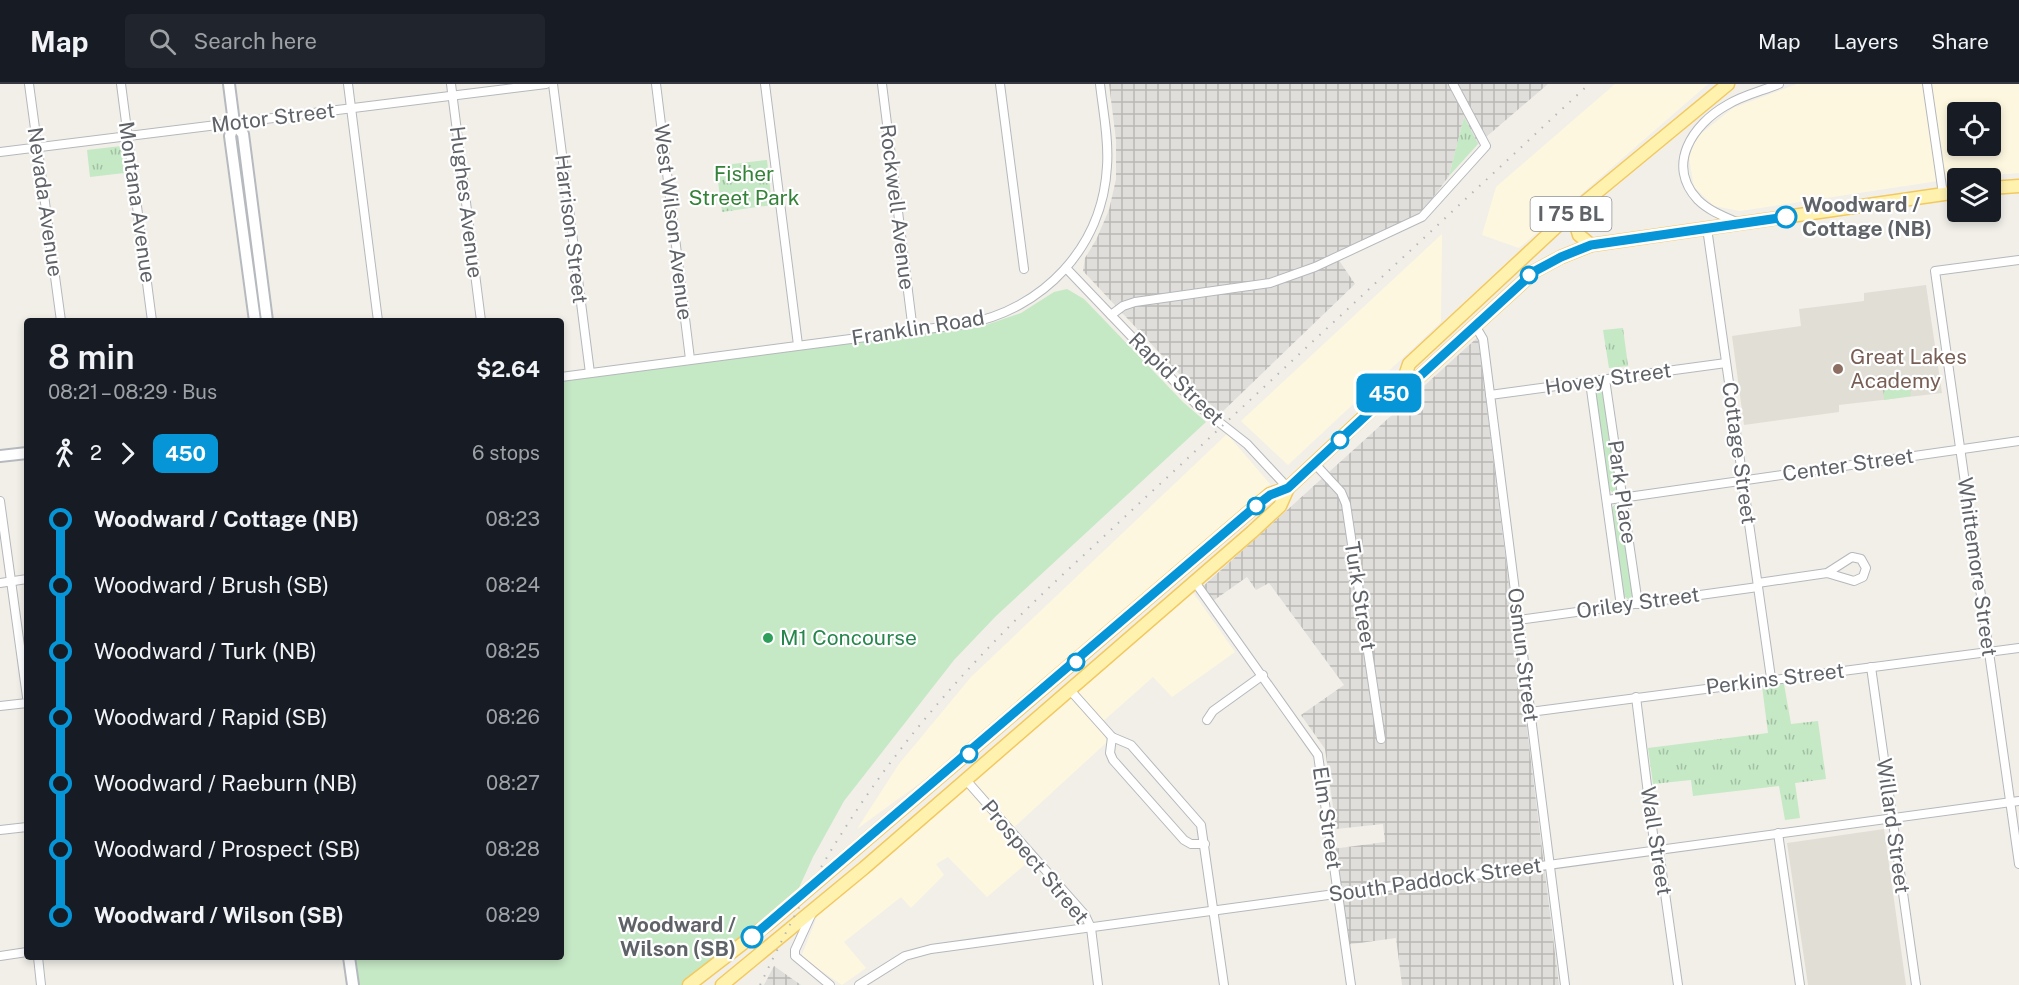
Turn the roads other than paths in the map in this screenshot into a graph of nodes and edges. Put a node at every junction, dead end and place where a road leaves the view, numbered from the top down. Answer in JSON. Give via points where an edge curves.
{"nodes":[{"id":1,"x":29,"y":84,"type":"edge"},
{"id":2,"x":121,"y":84,"type":"edge"},
{"id":3,"x":229,"y":84,"type":"edge"},
{"id":4,"x":348,"y":84,"type":"edge"},
{"id":5,"x":451,"y":84,"type":"edge"},
{"id":6,"x":546,"y":84,"type":"edge"},
{"id":7,"x":553,"y":84,"type":"edge"},
{"id":8,"x":656,"y":84,"type":"edge"},
{"id":9,"x":765,"y":84,"type":"edge"},
{"id":10,"x":882,"y":84,"type":"edge"},
{"id":11,"x":1000,"y":84,"type":"edge"},
{"id":12,"x":1100,"y":84,"type":"edge"},
{"id":13,"x":1453,"y":84,"type":"edge"},
{"id":14,"x":1728,"y":84,"type":"edge"},
{"id":15,"x":1779,"y":84,"type":"edge"},
{"id":16,"x":1927,"y":84,"type":"edge"},
{"id":17,"x":452,"y":96,"type":"junction"},
{"id":18,"x":351,"y":108,"type":"junction"},
{"id":19,"x":234,"y":123,"type":"junction"},
{"id":20,"x":128,"y":136,"type":"junction"},
{"id":21,"x":37,"y":147,"type":"junction"},
{"id":22,"x":0,"y":152,"type":"edge"},
{"id":23,"x":1632,"y":164,"type":"junction"},
{"id":24,"x":2019,"y":186,"type":"edge"},
{"id":25,"x":2001,"y":187,"type":"edge"},
{"id":26,"x":1947,"y":193,"type":"edge"},
{"id":27,"x":1943,"y":194,"type":"junction"},
{"id":28,"x":1739,"y":223,"type":"junction"},
{"id":29,"x":1707,"y":228,"type":"junction"},
{"id":30,"x":1591,"y":245,"type":"junction"},
{"id":31,"x":2019,"y":260,"type":"edge"},
{"id":32,"x":1066,"y":268,"type":"junction"},
{"id":33,"x":1024,"y":269,"type":"dead end"},
{"id":34,"x":1111,"y":315,"type":"junction"},
{"id":35,"x":61,"y":318,"type":"edge"},
{"id":36,"x":153,"y":318,"type":"edge"},
{"id":37,"x":255,"y":318,"type":"edge"},
{"id":38,"x":267,"y":318,"type":"edge"},
{"id":39,"x":378,"y":318,"type":"edge"},
{"id":40,"x":481,"y":318,"type":"edge"},
{"id":41,"x":1476,"y":327,"type":"junction"},
{"id":42,"x":913,"y":331,"type":"junction"},
{"id":43,"x":798,"y":345,"type":"junction"},
{"id":44,"x":690,"y":359,"type":"junction"},
{"id":45,"x":1726,"y":363,"type":"junction"},
{"id":46,"x":590,"y":373,"type":"junction"},
{"id":47,"x":564,"y":377,"type":"edge"},
{"id":48,"x":1404,"y":380,"type":"junction"},
{"id":49,"x":1605,"y":380,"type":"junction"},
{"id":50,"x":1590,"y":382,"type":"junction"},
{"id":51,"x":1490,"y":395,"type":"junction"},
{"id":52,"x":2019,"y":441,"type":"edge"},
{"id":53,"x":1960,"y":450,"type":"junction"},
{"id":54,"x":24,"y":453,"type":"edge"},
{"id":55,"x":0,"y":456,"type":"edge"},
{"id":56,"x":1315,"y":464,"type":"junction"},
{"id":57,"x":1743,"y":480,"type":"junction"},
{"id":58,"x":1288,"y":488,"type":"junction"},
{"id":59,"x":1622,"y":498,"type":"junction"},
{"id":60,"x":1606,"y":500,"type":"junction"},
{"id":61,"x":0,"y":501,"type":"edge"},
{"id":62,"x":1827,"y":573,"type":"junction"},
{"id":63,"x":24,"y":579,"type":"edge"},
{"id":64,"x":11,"y":581,"type":"junction"},
{"id":65,"x":1195,"y":582,"type":"junction"},
{"id":66,"x":0,"y":583,"type":"edge"},
{"id":67,"x":1758,"y":585,"type":"junction"},
{"id":68,"x":1638,"y":604,"type":"junction"},
{"id":69,"x":1622,"y":606,"type":"junction"},
{"id":70,"x":1519,"y":620,"type":"junction"},
{"id":71,"x":1107,"y":634,"type":"junction"},
{"id":72,"x":2019,"y":648,"type":"edge"},
{"id":73,"x":1989,"y":652,"type":"junction"},
{"id":74,"x":1871,"y":667,"type":"junction"},
{"id":75,"x":24,"y":675,"type":"edge"},
{"id":76,"x":1263,"y":675,"type":"junction"},
{"id":77,"x":1771,"y":678,"type":"junction"},
{"id":78,"x":1070,"y":690,"type":"junction"},
{"id":79,"x":1636,"y":697,"type":"junction"},
{"id":80,"x":1030,"y":700,"type":"junction"},
{"id":81,"x":24,"y":703,"type":"edge"},
{"id":82,"x":0,"y":706,"type":"edge"},
{"id":83,"x":1530,"y":712,"type":"junction"},
{"id":84,"x":1207,"y":720,"type":"dead end"},
{"id":85,"x":1112,"y":737,"type":"junction"},
{"id":86,"x":1381,"y":739,"type":"dead end"},
{"id":87,"x":966,"y":780,"type":"junction"},
{"id":88,"x":2015,"y":801,"type":"edge"},
{"id":89,"x":1892,"y":818,"type":"junction"},
{"id":90,"x":24,"y":827,"type":"edge"},
{"id":91,"x":0,"y":830,"type":"edge"},
{"id":92,"x":1778,"y":833,"type":"junction"},
{"id":93,"x":1205,"y":844,"type":"junction"},
{"id":94,"x":1657,"y":850,"type":"junction"},
{"id":95,"x":1550,"y":864,"type":"junction"},
{"id":96,"x":2019,"y":864,"type":"edge"},
{"id":97,"x":1338,"y":893,"type":"junction"},
{"id":98,"x":1214,"y":910,"type":"junction"},
{"id":99,"x":813,"y":911,"type":"junction"},
{"id":100,"x":1091,"y":928,"type":"junction"},
{"id":101,"x":24,"y":952,"type":"edge"},
{"id":102,"x":0,"y":956,"type":"edge"},
{"id":103,"x":38,"y":960,"type":"edge"},
{"id":104,"x":349,"y":960,"type":"edge"},
{"id":105,"x":41,"y":985,"type":"edge"},
{"id":106,"x":353,"y":985,"type":"edge"},
{"id":107,"x":689,"y":985,"type":"edge"},
{"id":108,"x":722,"y":985,"type":"edge"},
{"id":109,"x":830,"y":985,"type":"edge"},
{"id":110,"x":859,"y":985,"type":"edge"},
{"id":111,"x":1098,"y":985,"type":"edge"},
{"id":112,"x":1224,"y":985,"type":"edge"},
{"id":113,"x":1351,"y":985,"type":"edge"},
{"id":114,"x":1565,"y":985,"type":"edge"},
{"id":115,"x":1678,"y":985,"type":"edge"},
{"id":116,"x":1800,"y":985,"type":"edge"},
{"id":117,"x":1916,"y":985,"type":"edge"}],
"edges":[{"from":1,"to":21,"type":"street","name":"Nevada Avenue"},
{"from":2,"to":20,"type":"street","name":"Montana Avenue"},
{"from":3,"to":19,"type":"street"},
{"from":4,"to":18,"type":"street"},
{"from":5,"to":17,"type":"street","name":"Hughes Avenue"},
{"from":6,"to":17,"type":"street","name":"Motor Street"},
{"from":7,"to":46,"type":"street","name":"Harrison Street"},
{"from":8,"to":44,"type":"street","name":"West Wilson Avenue"},
{"from":9,"to":43,"type":"street"},
{"from":10,"to":42,"type":"street","name":"Rockwell Avenue"},
{"from":11,"to":33,"type":"street"},
{"from":12,"to":32,"type":"street","name":"Franklin Road","via":[[1108,152],[1104,192],[1091,230]]},
{"from":13,"to":34,"type":"street","via":[[1486,146],[1422,217],[1291,277],[1135,302]]},
{"from":14,"to":23,"type":"main road","number":"I 75 BL"},
{"from":15,"to":28,"type":"street","via":[[1724,106],[1695,132],[1685,150],[1685,176],[1694,195],[1712,210]]},
{"from":16,"to":27,"type":"street"},
{"from":17,"to":18,"type":"street","name":"Motor Street"},
{"from":17,"to":40,"type":"street","name":"Hughes Avenue"},
{"from":18,"to":19,"type":"street","name":"Motor Street"},
{"from":18,"to":39,"type":"street"},
{"from":19,"to":20,"type":"street","name":"Motor Street"},
{"from":19,"to":37,"type":"street","via":[[230,136]]},
{"from":19,"to":38,"type":"street","via":[[243,134]]},
{"from":20,"to":21,"type":"street","name":"Motor Street"},
{"from":20,"to":36,"type":"street","name":"Montana Avenue"},
{"from":21,"to":22,"type":"street","name":"Motor Street"},
{"from":21,"to":35,"type":"street","name":"Nevada Avenue"},
{"from":23,"to":30,"type":"main road","via":[[1576,225],[1578,235]]},
{"from":23,"to":48,"type":"main road","number":"I 75 BL","via":[[1560,223],[1409,364]]},
{"from":24,"to":25,"type":"main road"},
{"from":26,"to":27,"type":"main road","number":"I 75 BL"},
{"from":27,"to":28,"type":"main road","number":"I 75 BL"},
{"from":28,"to":29,"type":"main road","number":"I 75 BL"},
{"from":29,"to":30,"type":"main road","number":"I 75 BL"},
{"from":29,"to":45,"type":"street","name":"Cottage Street"},
{"from":30,"to":41,"type":"main road","number":"I 75 BL","via":[[1535,271]]},
{"from":31,"to":53,"type":"street","name":"Whittemore Street","via":[[1935,271]]},
{"from":32,"to":34,"type":"street","name":"Rapid Street"},
{"from":32,"to":42,"type":"street","name":"Franklin Road","via":[[1037,295],[1002,314]]},
{"from":34,"to":58,"type":"street","name":"Rapid Street","via":[[1192,399],[1247,444]]},
{"from":41,"to":48,"type":"main road","number":"I 75 BL","via":[[1419,377]]},
{"from":41,"to":51,"type":"street","name":"Osmun Street","via":[[1483,339]]},
{"from":42,"to":43,"type":"street","name":"Franklin Road"},
{"from":43,"to":44,"type":"street","name":"Franklin Road"},
{"from":44,"to":46,"type":"street","name":"Franklin Road"},
{"from":45,"to":49,"type":"street","name":"Hovey Street"},
{"from":45,"to":57,"type":"street","name":"Cottage Street"},
{"from":46,"to":47,"type":"street","name":"Franklin Road"},
{"from":48,"to":56,"type":"main road","number":"I 75 BL"},
{"from":49,"to":50,"type":"street","name":"Hovey Street"},
{"from":49,"to":59,"type":"street","name":"Park Place"},
{"from":50,"to":51,"type":"street","name":"Hovey Street"},
{"from":50,"to":60,"type":"street","name":"Park Place"},
{"from":51,"to":70,"type":"street","name":"Osmun Street"},
{"from":52,"to":53,"type":"street","name":"Center Street"},
{"from":53,"to":57,"type":"street","name":"Center Street"},
{"from":53,"to":73,"type":"street","name":"Whittemore Street"},
{"from":54,"to":55,"type":"street"},
{"from":56,"to":58,"type":"main road","number":"I 75 BL"},
{"from":56,"to":86,"type":"street","name":"Turk Street","via":[[1341,492],[1346,504]]},
{"from":57,"to":59,"type":"street","name":"Center Street"},
{"from":57,"to":67,"type":"street","name":"Cottage Street"},
{"from":58,"to":65,"type":"main road","number":"I 75 BL","via":[[1280,506]]},
{"from":58,"to":71,"type":"main road","number":"I 75 BL","via":[[1257,505]]},
{"from":59,"to":60,"type":"street","name":"Center Street"},
{"from":59,"to":68,"type":"street","name":"Park Place"},
{"from":60,"to":69,"type":"street","name":"Park Place"},
{"from":61,"to":64,"type":"street"},
{"from":62,"to":62,"type":"street","via":[[1857,581],[1866,568],[1861,559],[1852,557]]},
{"from":62,"to":67,"type":"street","name":"Oriley Street"},
{"from":63,"to":64,"type":"street"},
{"from":64,"to":66,"type":"street"},
{"from":64,"to":75,"type":"street"},
{"from":65,"to":76,"type":"street","name":"Elm Street"},
{"from":65,"to":78,"type":"main road","number":"I 75 BL"},
{"from":67,"to":68,"type":"street","name":"Oriley Street"},
{"from":67,"to":77,"type":"street","name":"Cottage Street"},
{"from":68,"to":69,"type":"street","name":"Oriley Street"},
{"from":69,"to":70,"type":"street","name":"Oriley Street"},
{"from":70,"to":83,"type":"street","name":"Osmun Street"},
{"from":71,"to":78,"type":"main road","via":[[1114,638],[1113,644],[1071,680]]},
{"from":71,"to":80,"type":"main road","number":"I 75 BL"},
{"from":72,"to":73,"type":"street","name":"Perkins Street"},
{"from":73,"to":74,"type":"street","name":"Perkins Street"},
{"from":73,"to":88,"type":"street","name":"Whittemore Street"},
{"from":74,"to":77,"type":"street","name":"Perkins Street"},
{"from":74,"to":89,"type":"street","name":"Willard Street"},
{"from":76,"to":84,"type":"street","via":[[1213,711]]},
{"from":76,"to":97,"type":"street","name":"Elm Street","via":[[1318,755]]},
{"from":77,"to":79,"type":"street","name":"Perkins Street"},
{"from":78,"to":85,"type":"street"},
{"from":78,"to":87,"type":"main road","number":"I 75 BL"},
{"from":79,"to":83,"type":"street","name":"Perkins Street"},
{"from":79,"to":94,"type":"street","name":"Wall Street"},
{"from":80,"to":87,"type":"main road","via":[[1024,716],[957,774],[960,780]]},
{"from":80,"to":107,"type":"main road","number":"I 75 BL","via":[[768,924]]},
{"from":81,"to":82,"type":"street"},
{"from":83,"to":95,"type":"street","name":"Osmun Street"},
{"from":85,"to":93,"type":"street","via":[[1129,743],[1192,814],[1203,828]]},
{"from":85,"to":93,"type":"street","via":[[1113,760],[1184,840]]},
{"from":87,"to":99,"type":"main road","number":"I 75 BL"},
{"from":87,"to":100,"type":"street","name":"Prospect Street","via":[[1085,915]]},
{"from":88,"to":89,"type":"street","name":"South Paddock Street"},
{"from":88,"to":96,"type":"street","name":"Whittemore Street"},
{"from":89,"to":92,"type":"street","name":"South Paddock Street"},
{"from":89,"to":117,"type":"street","name":"Willard Street"},
{"from":90,"to":91,"type":"street"},
{"from":92,"to":94,"type":"street","name":"South Paddock Street"},
{"from":92,"to":116,"type":"street"},
{"from":93,"to":98,"type":"street"},
{"from":94,"to":95,"type":"street","name":"South Paddock Street"},
{"from":94,"to":115,"type":"street","name":"Wall Street"},
{"from":95,"to":97,"type":"street","name":"South Paddock Street"},
{"from":95,"to":114,"type":"street","name":"Osmun Street"},
{"from":97,"to":98,"type":"street","name":"South Paddock Street"},
{"from":97,"to":113,"type":"street","name":"Elm Street"},
{"from":98,"to":100,"type":"street","name":"South Paddock Street"},
{"from":98,"to":112,"type":"street"},
{"from":99,"to":108,"type":"main road","number":"I 75 BL"},
{"from":99,"to":109,"type":"street","via":[[795,956]]},
{"from":100,"to":110,"type":"street","name":"South Paddock Street","via":[[920,951],[901,958]]},
{"from":100,"to":111,"type":"street","name":"Prospect Street"},
{"from":101,"to":102,"type":"street"},
{"from":103,"to":105,"type":"street"},
{"from":104,"to":106,"type":"street"}]}
